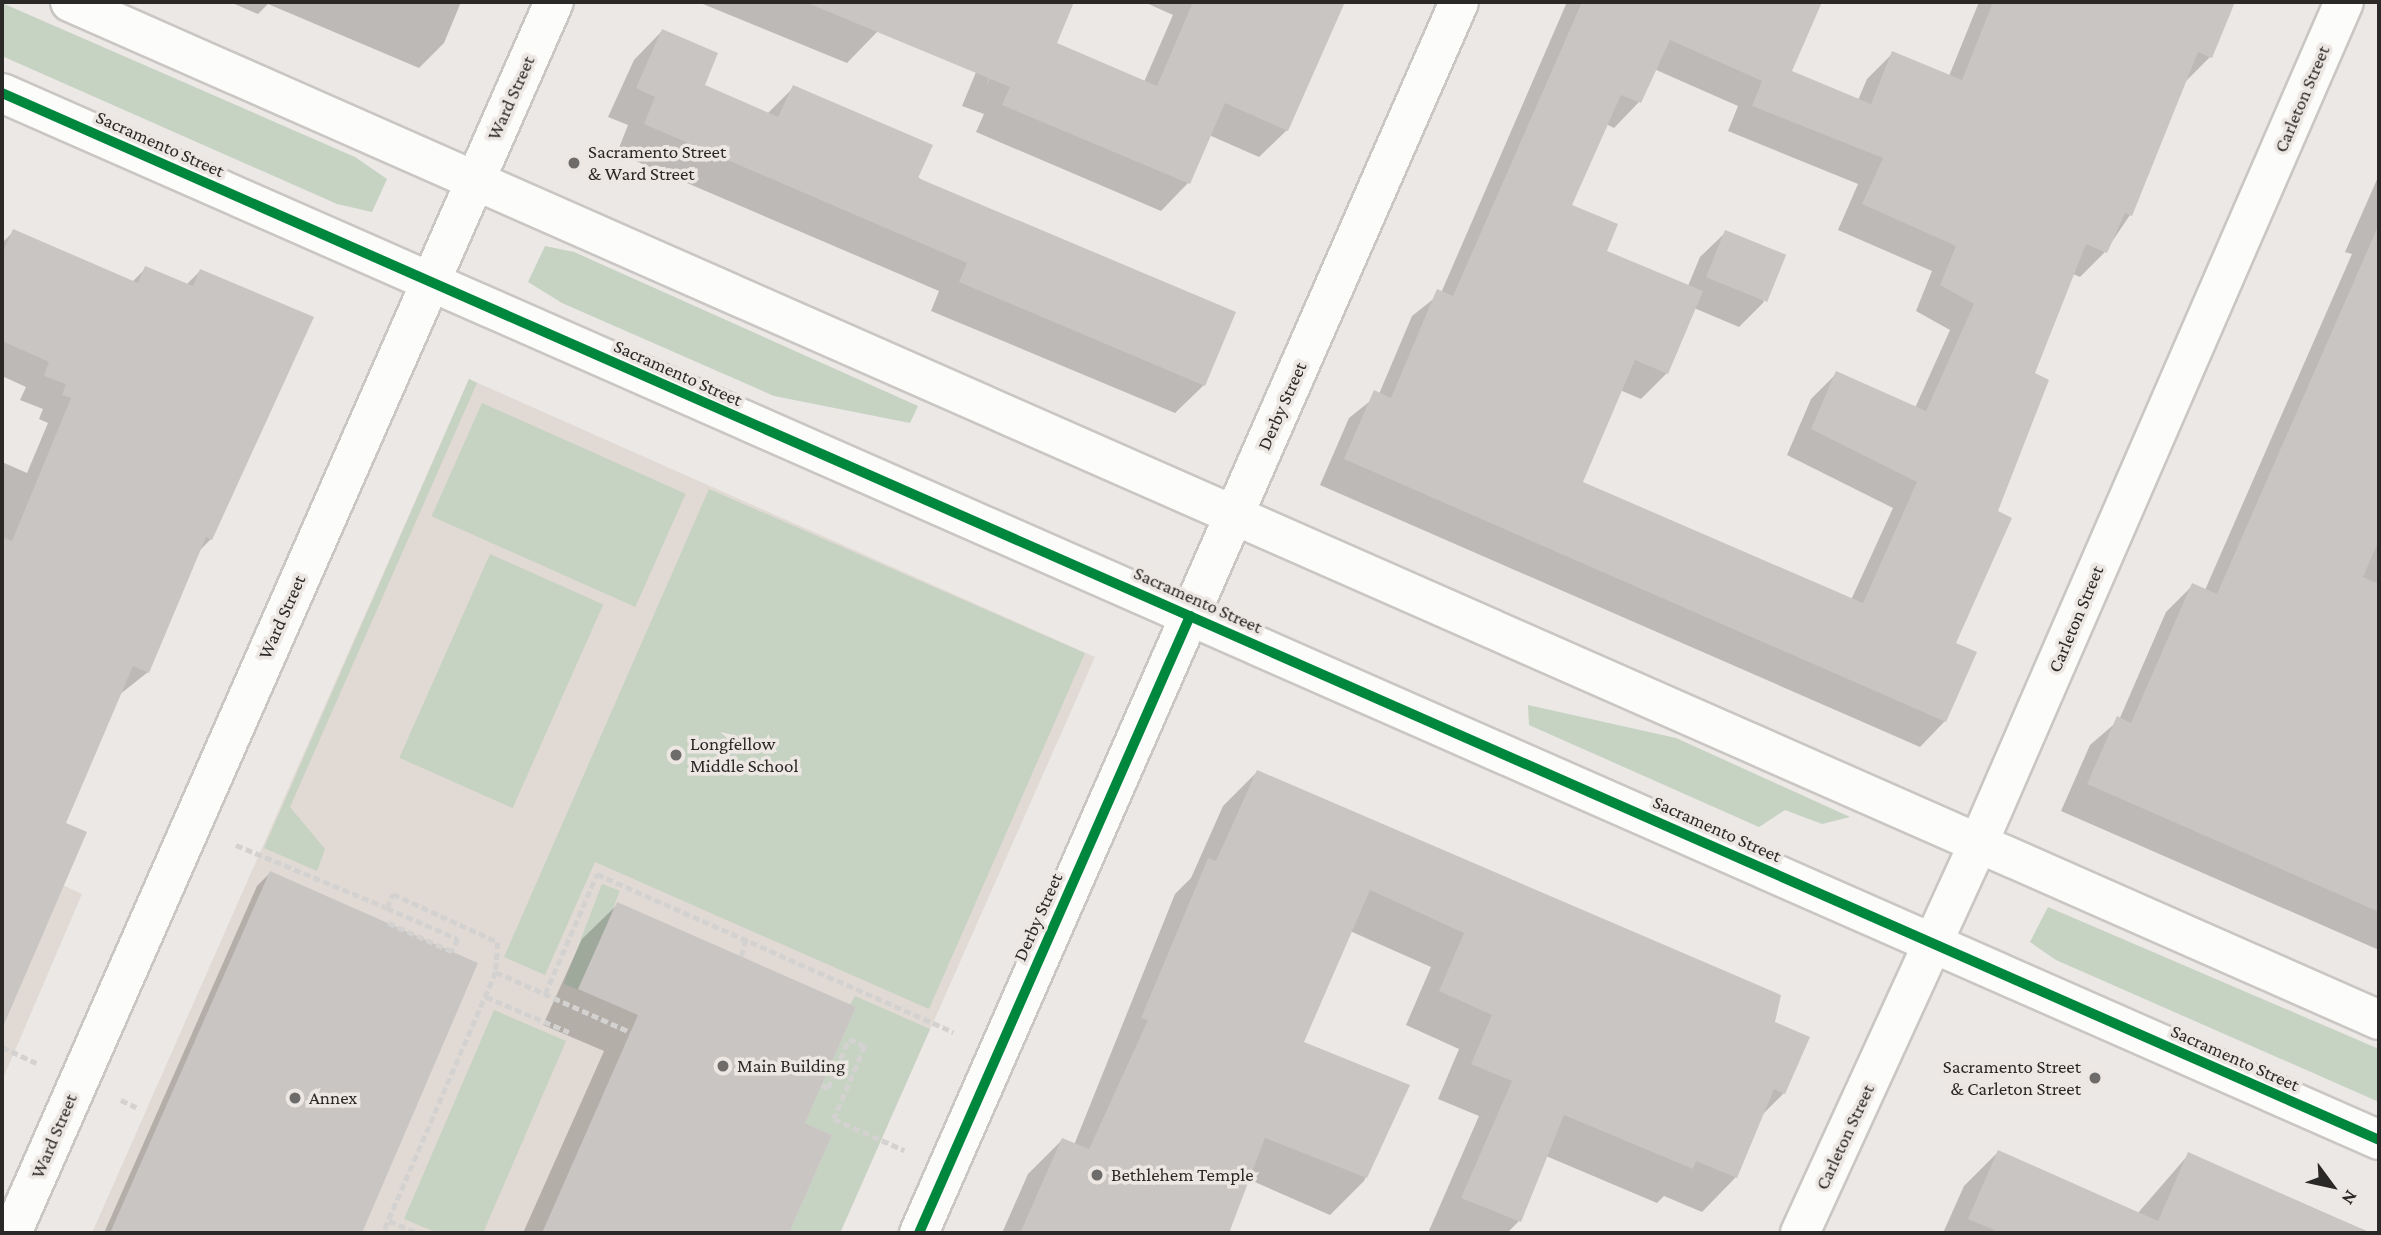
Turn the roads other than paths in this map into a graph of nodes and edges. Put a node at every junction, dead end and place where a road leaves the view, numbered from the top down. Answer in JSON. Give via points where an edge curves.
{"nodes":[{"id":1,"x":70,"y":2,"type":"edge"},
{"id":2,"x":554,"y":2,"type":"edge"},
{"id":3,"x":1459,"y":2,"type":"edge"},
{"id":4,"x":2344,"y":2,"type":"edge"},
{"id":5,"x":2,"y":93,"type":"edge"},
{"id":6,"x":475,"y":181,"type":"junction"},
{"id":7,"x":430,"y":282,"type":"junction"},
{"id":8,"x":1234,"y":516,"type":"junction"},
{"id":9,"x":1190,"y":616,"type":"junction"},
{"id":10,"x":1978,"y":844,"type":"junction"},
{"id":11,"x":1933,"y":944,"type":"junction"},
{"id":12,"x":2379,"y":1020,"type":"edge"},
{"id":13,"x":2379,"y":1140,"type":"edge"},
{"id":14,"x":12,"y":1233,"type":"edge"},
{"id":15,"x":919,"y":1233,"type":"edge"},
{"id":16,"x":1800,"y":1233,"type":"edge"}],
"edges":[{"from":1,"to":6,"type":"street"},
{"from":2,"to":6,"type":"street","name":"Ward Street"},
{"from":3,"to":8,"type":"street","name":"Derby Street"},
{"from":4,"to":10,"type":"street","name":"Carleton Street"},
{"from":5,"to":7,"type":"street","name":"Sacramento Street"},
{"from":6,"to":7,"type":"street","name":"Ward Street"},
{"from":6,"to":8,"type":"street"},
{"from":7,"to":9,"type":"street","name":"Sacramento Street"},
{"from":7,"to":14,"type":"street","name":"Ward Street"},
{"from":8,"to":9,"type":"street","name":"Derby Street"},
{"from":8,"to":10,"type":"street"},
{"from":9,"to":11,"type":"street","name":"Sacramento Street"},
{"from":9,"to":15,"type":"street","name":"Derby Street"},
{"from":10,"to":11,"type":"street","name":"Carleton Street"},
{"from":10,"to":12,"type":"street"},
{"from":11,"to":13,"type":"street","name":"Sacramento Street"},
{"from":11,"to":16,"type":"street","name":"Carleton Street"}]}
